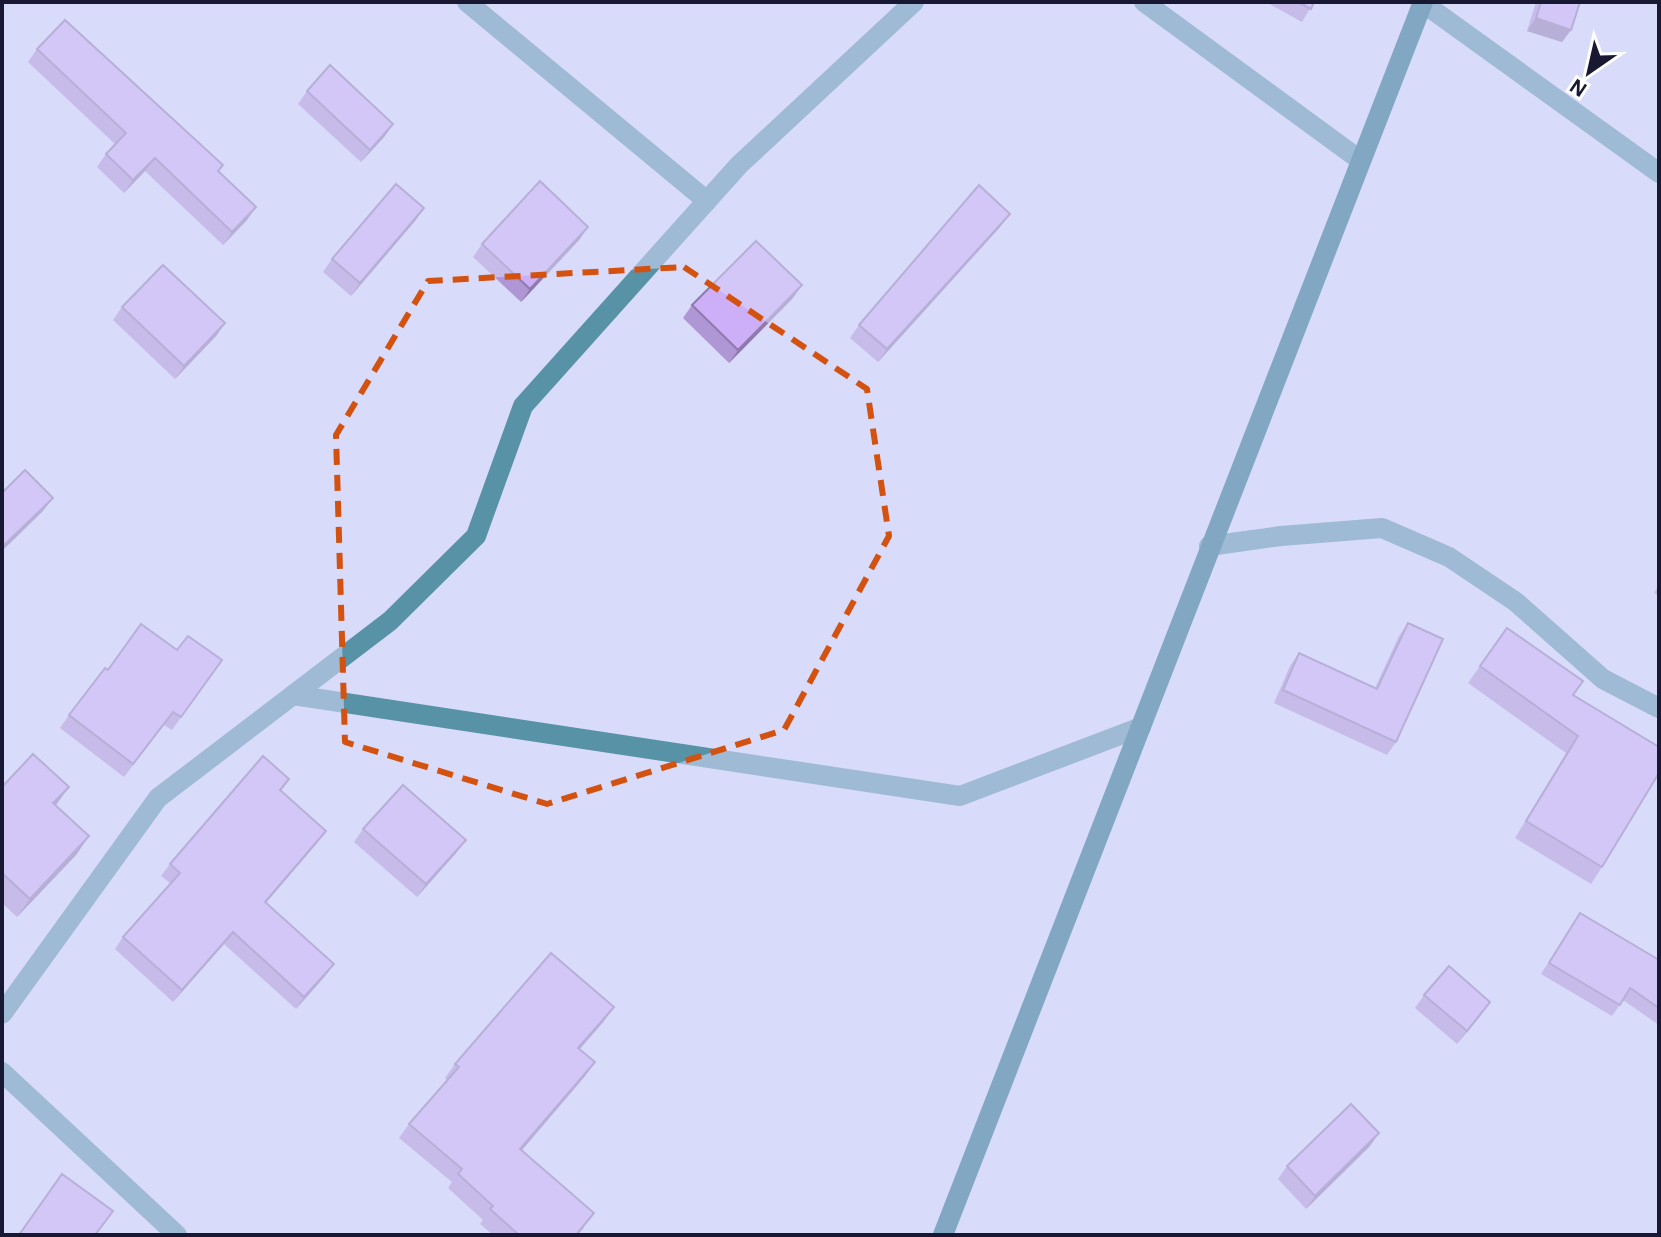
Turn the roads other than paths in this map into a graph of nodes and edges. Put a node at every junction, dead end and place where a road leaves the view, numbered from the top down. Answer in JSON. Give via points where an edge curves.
{"nodes":[{"id":1,"x":467,"y":2,"type":"edge"},
{"id":2,"x":914,"y":2,"type":"edge"},
{"id":3,"x":1144,"y":2,"type":"edge"},
{"id":4,"x":1423,"y":3,"type":"edge"},
{"id":5,"x":1360,"y":160,"type":"junction"},
{"id":6,"x":1659,"y":173,"type":"edge"},
{"id":7,"x":707,"y":201,"type":"junction"},
{"id":8,"x":1209,"y":546,"type":"junction"},
{"id":9,"x":293,"y":695,"type":"junction"},
{"id":10,"x":1659,"y":708,"type":"edge"},
{"id":11,"x":1141,"y":727,"type":"junction"},
{"id":12,"x":2,"y":1014,"type":"edge"},
{"id":13,"x":2,"y":1072,"type":"edge"},
{"id":14,"x":177,"y":1235,"type":"edge"},
{"id":15,"x":943,"y":1235,"type":"edge"}],
"edges":[{"from":1,"to":7,"type":"street"},
{"from":2,"to":7,"type":"street"},
{"from":3,"to":5,"type":"street"},
{"from":4,"to":5,"type":"main road"},
{"from":4,"to":6,"type":"street"},
{"from":5,"to":8,"type":"main road"},
{"from":7,"to":9,"type":"street","via":[[523,406],[476,536],[390,621]]},
{"from":8,"to":10,"type":"street","via":[[1382,528],[1449,557],[1516,602],[1603,679]]},
{"from":8,"to":11,"type":"main road"},
{"from":9,"to":11,"type":"street","via":[[960,796]]},
{"from":9,"to":12,"type":"street","via":[[158,798]]},
{"from":11,"to":15,"type":"main road"},
{"from":13,"to":14,"type":"street"}]}
